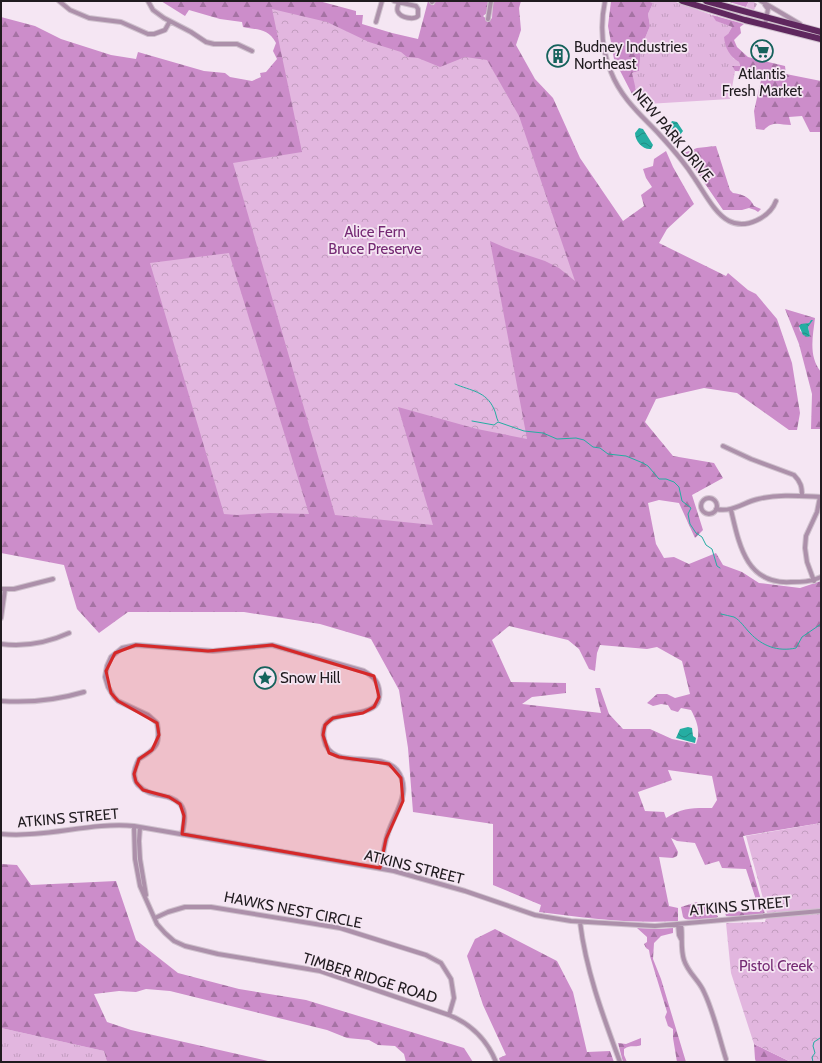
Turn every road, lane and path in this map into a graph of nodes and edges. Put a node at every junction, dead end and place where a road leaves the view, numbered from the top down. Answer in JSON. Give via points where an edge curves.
{"nodes":[{"id":1,"x":59,"y":1,"type":"edge"},
{"id":2,"x":148,"y":1,"type":"edge"},
{"id":3,"x":382,"y":1,"type":"edge"},
{"id":4,"x":491,"y":1,"type":"edge"},
{"id":5,"x":605,"y":1,"type":"edge"},
{"id":6,"x":682,"y":1,"type":"edge"},
{"id":7,"x":706,"y":1,"type":"edge"},
{"id":8,"x":761,"y":1,"type":"edge"},
{"id":9,"x":397,"y":2,"type":"edge"},
{"id":10,"x":488,"y":18,"type":"dead end"},
{"id":11,"x":766,"y":18,"type":"junction"},
{"id":12,"x":170,"y":21,"type":"junction"},
{"id":13,"x":376,"y":22,"type":"dead end"},
{"id":14,"x":764,"y":25,"type":"junction"},
{"id":15,"x":812,"y":30,"type":"junction"},
{"id":16,"x":821,"y":32,"type":"edge"},
{"id":17,"x":821,"y":39,"type":"edge"},
{"id":18,"x":252,"y":51,"type":"dead end"},
{"id":19,"x":776,"y":201,"type":"dead end"},
{"id":20,"x":723,"y":446,"type":"dead end"},
{"id":21,"x":802,"y":496,"type":"junction"},
{"id":22,"x":820,"y":497,"type":"edge"},
{"id":23,"x":716,"y":509,"type":"junction"},
{"id":24,"x":731,"y":510,"type":"junction"},
{"id":25,"x":821,"y":577,"type":"edge"},
{"id":26,"x":53,"y":579,"type":"dead end"},
{"id":27,"x":814,"y":581,"type":"junction"},
{"id":28,"x":3,"y":589,"type":"edge"},
{"id":29,"x":1,"y":618,"type":"edge"},
{"id":30,"x":69,"y":633,"type":"dead end"},
{"id":31,"x":1,"y":644,"type":"edge"},
{"id":32,"x":84,"y":692,"type":"dead end"},
{"id":33,"x":1,"y":700,"type":"edge"},
{"id":34,"x":134,"y":826,"type":"junction"},
{"id":35,"x":140,"y":827,"type":"junction"},
{"id":36,"x":1,"y":834,"type":"edge"},
{"id":37,"x":182,"y":834,"type":"junction"},
{"id":38,"x":380,"y":868,"type":"junction"},
{"id":39,"x":146,"y":898,"type":"junction"},
{"id":40,"x":821,"y":911,"type":"edge"},
{"id":41,"x":155,"y":918,"type":"junction"},
{"id":42,"x":580,"y":922,"type":"junction"},
{"id":43,"x":680,"y":924,"type":"junction"},
{"id":44,"x":449,"y":1015,"type":"junction"},
{"id":45,"x":726,"y":1059,"type":"dead end"},
{"id":46,"x":496,"y":1062,"type":"edge"},
{"id":47,"x":620,"y":1062,"type":"edge"}],
"edges":[{"from":1,"to":12,"type":"street","via":[[84,17],[128,24],[148,34],[165,30]]},
{"from":2,"to":12,"type":"street","via":[[153,10]]},
{"from":3,"to":13,"type":"street"},
{"from":4,"to":10,"type":"street"},
{"from":5,"to":19,"type":"street","name":"NEW PARK DRIVE","via":[[603,38],[607,61],[616,82],[631,105],[678,155],[719,213],[733,223],[748,224],[768,212]]},
{"from":6,"to":14,"type":"highway"},
{"from":7,"to":11,"type":"highway"},
{"from":8,"to":11,"type":"street","via":[[767,6]]},
{"from":8,"to":15,"type":"street"},
{"from":9,"to":9,"type":"street","via":[[398,13],[402,16],[412,19],[418,16],[416,6]]},
{"from":11,"to":14,"type":"street"},
{"from":11,"to":15,"type":"highway"},
{"from":12,"to":18,"type":"street","via":[[206,42],[237,44]]},
{"from":14,"to":17,"type":"highway"},
{"from":15,"to":16,"type":"highway"},
{"from":20,"to":21,"type":"street","via":[[794,475],[802,488]]},
{"from":21,"to":22,"type":"street"},
{"from":21,"to":24,"type":"street","via":[[758,499]]},
{"from":22,"to":27,"type":"street","via":[[817,512],[806,536],[805,548]]},
{"from":23,"to":23,"type":"street","via":[[714,499],[702,501],[702,509],[705,512],[710,514]]},
{"from":23,"to":24,"type":"street"},
{"from":24,"to":27,"type":"street","via":[[739,545],[751,567],[768,579],[784,583]]},
{"from":25,"to":27,"type":"street"},
{"from":26,"to":28,"type":"street"},
{"from":28,"to":29,"type":"street"},
{"from":30,"to":31,"type":"street","via":[[36,644]]},
{"from":32,"to":33,"type":"street","via":[[45,700]]},
{"from":34,"to":35,"type":"street","name":"ATKINS STREET"},
{"from":34,"to":36,"type":"street","name":"ATKINS STREET","via":[[110,825],[22,835]]},
{"from":34,"to":39,"type":"street","name":"TIMBER RIDGE ROAD","via":[[136,869]]},
{"from":35,"to":37,"type":"street","name":"ATKINS STREET"},
{"from":35,"to":39,"type":"street","name":"TIMBER RIDGE ROAD","via":[[140,859]]},
{"from":37,"to":38,"type":"street","name":"ATKINS STREET"},
{"from":37,"to":38,"type":"street","via":[[184,816],[180,804],[169,797],[143,790],[136,782],[134,774],[139,759],[157,743],[160,734],[158,723],[114,697],[105,677],[109,661],[118,650],[132,645],[208,651],[276,645],[374,676],[380,697],[374,707],[363,713],[333,718],[325,724],[323,735],[324,744],[338,757],[389,764],[401,778],[403,800],[386,839]]},
{"from":38,"to":42,"type":"street","name":"ATKINS STREET","via":[[535,914]]},
{"from":39,"to":41,"type":"street","name":"TIMBER RIDGE ROAD"},
{"from":40,"to":43,"type":"street","name":"ATKINS STREET"},
{"from":41,"to":44,"type":"street","name":"TIMBER RIDGE ROAD","via":[[165,933],[185,946],[320,972]]},
{"from":41,"to":44,"type":"street","name":"HAWKS NEST CIRCLE","via":[[185,907],[211,907],[340,928],[426,955],[441,963],[451,979],[454,998]]},
{"from":42,"to":43,"type":"street","name":"ATKINS STREET","via":[[655,926]]},
{"from":42,"to":47,"type":"street","via":[[591,978]]},
{"from":43,"to":45,"type":"street","via":[[685,962],[710,1004]]},
{"from":44,"to":46,"type":"street","name":"TIMBER RIDGE ROAD","via":[[477,1033]]}]}
